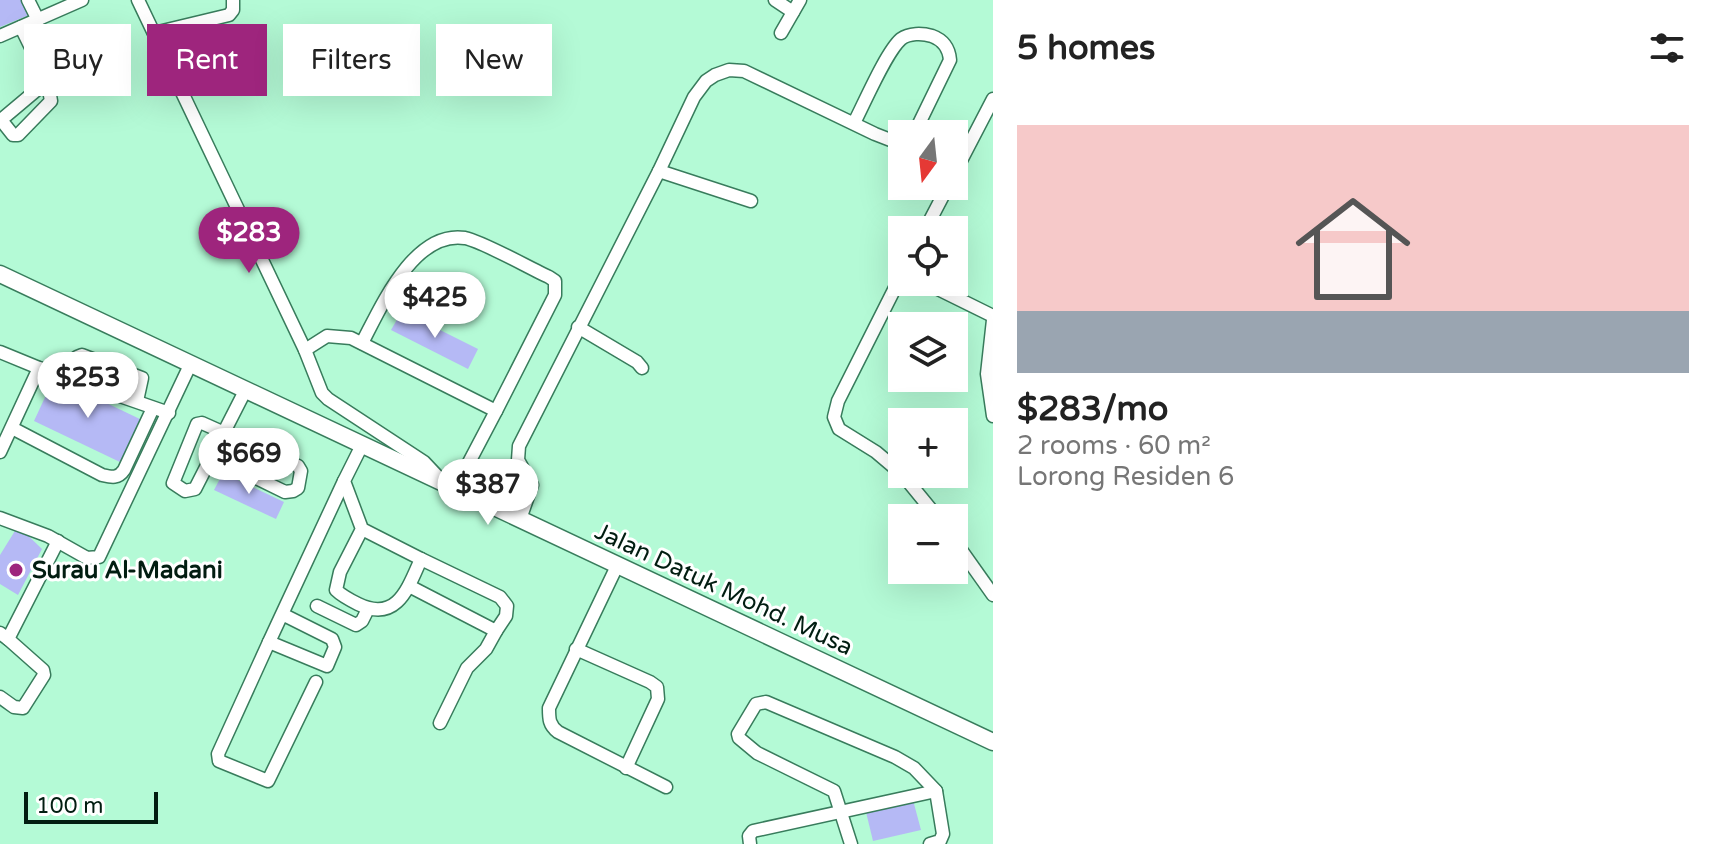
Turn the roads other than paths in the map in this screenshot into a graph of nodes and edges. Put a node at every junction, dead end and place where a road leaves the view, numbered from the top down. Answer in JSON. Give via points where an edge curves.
{"nodes":[{"id":1,"x":28,"y":0,"type":"edge"},
{"id":2,"x":138,"y":0,"type":"edge"},
{"id":3,"x":233,"y":0,"type":"edge"},
{"id":4,"x":775,"y":0,"type":"edge"},
{"id":5,"x":78,"y":1,"type":"edge"},
{"id":6,"x":56,"y":6,"type":"edge"},
{"id":7,"x":797,"y":6,"type":"edge"},
{"id":8,"x":38,"y":20,"type":"junction"},
{"id":9,"x":150,"y":24,"type":"edge"},
{"id":10,"x":192,"y":24,"type":"edge"},
{"id":11,"x":21,"y":27,"type":"junction"},
{"id":12,"x":781,"y":33,"type":"dead end"},
{"id":13,"x":24,"y":34,"type":"edge"},
{"id":14,"x":0,"y":36,"type":"edge"},
{"id":15,"x":184,"y":96,"type":"edge"},
{"id":16,"x":993,"y":99,"type":"edge"},
{"id":17,"x":921,"y":120,"type":"edge"},
{"id":18,"x":854,"y":123,"type":"junction"},
{"id":19,"x":888,"y":139,"type":"edge"},
{"id":20,"x":968,"y":147,"type":"edge"},
{"id":21,"x":659,"y":171,"type":"junction"},
{"id":22,"x":751,"y":201,"type":"dead end"},
{"id":23,"x":0,"y":274,"type":"edge"},
{"id":24,"x":891,"y":296,"type":"edge"},
{"id":25,"x":951,"y":296,"type":"edge"},
{"id":26,"x":993,"y":318,"type":"edge"},
{"id":27,"x":578,"y":327,"type":"junction"},
{"id":28,"x":362,"y":343,"type":"junction"},
{"id":29,"x":305,"y":350,"type":"junction"},
{"id":30,"x":0,"y":352,"type":"edge"},
{"id":31,"x":191,"y":363,"type":"junction"},
{"id":32,"x":39,"y":368,"type":"junction"},
{"id":33,"x":642,"y":368,"type":"dead end"},
{"id":34,"x":68,"y":378,"type":"junction"},
{"id":35,"x":246,"y":389,"type":"junction"},
{"id":36,"x":137,"y":401,"type":"junction"},
{"id":37,"x":153,"y":408,"type":"junction"},
{"id":38,"x":496,"y":411,"type":"junction"},
{"id":39,"x":169,"y":413,"type":"junction"},
{"id":40,"x":993,"y":416,"type":"edge"},
{"id":41,"x":12,"y":428,"type":"junction"},
{"id":42,"x":223,"y":431,"type":"junction"},
{"id":43,"x":362,"y":445,"type":"junction"},
{"id":44,"x":0,"y":452,"type":"edge"},
{"id":45,"x":211,"y":456,"type":"junction"},
{"id":46,"x":888,"y":462,"type":"edge"},
{"id":47,"x":344,"y":481,"type":"junction"},
{"id":48,"x":450,"y":487,"type":"junction"},
{"id":49,"x":913,"y":488,"type":"edge"},
{"id":50,"x":927,"y":504,"type":"edge"},
{"id":51,"x":0,"y":518,"type":"edge"},
{"id":52,"x":520,"y":519,"type":"junction"},
{"id":53,"x":362,"y":529,"type":"junction"},
{"id":54,"x":58,"y":541,"type":"junction"},
{"id":55,"x":421,"y":559,"type":"junction"},
{"id":56,"x":968,"y":560,"type":"edge"},
{"id":57,"x":617,"y":566,"type":"junction"},
{"id":58,"x":409,"y":586,"type":"junction"},
{"id":59,"x":993,"y":595,"type":"edge"},
{"id":60,"x":317,"y":606,"type":"dead end"},
{"id":61,"x":368,"y":609,"type":"junction"},
{"id":62,"x":282,"y":614,"type":"junction"},
{"id":63,"x":496,"y":631,"type":"junction"},
{"id":64,"x":4,"y":636,"type":"edge"},
{"id":65,"x":269,"y":642,"type":"junction"},
{"id":66,"x":576,"y":649,"type":"junction"},
{"id":67,"x":316,"y":682,"type":"dead end"},
{"id":68,"x":0,"y":697,"type":"edge"},
{"id":69,"x":440,"y":723,"type":"dead end"},
{"id":70,"x":993,"y":742,"type":"edge"},
{"id":71,"x":626,"y":768,"type":"junction"},
{"id":72,"x":666,"y":787,"type":"dead end"},
{"id":73,"x":936,"y":791,"type":"junction"},
{"id":74,"x":843,"y":810,"type":"junction"},
{"id":75,"x":750,"y":844,"type":"edge"},
{"id":76,"x":851,"y":844,"type":"edge"},
{"id":77,"x":930,"y":844,"type":"edge"}],
"edges":[{"from":1,"to":8,"type":"street"},
{"from":2,"to":9,"type":"street"},
{"from":3,"to":10,"type":"street","via":[[229,15]]},
{"from":4,"to":7,"type":"street"},
{"from":5,"to":6,"type":"street"},
{"from":6,"to":8,"type":"street"},
{"from":7,"to":12,"type":"street"},
{"from":8,"to":11,"type":"street"},
{"from":11,"to":13,"type":"street"},
{"from":11,"to":14,"type":"street"},
{"from":15,"to":29,"type":"street"},
{"from":16,"to":20,"type":"street"},
{"from":17,"to":18,"type":"street","via":[[950,60],[941,41],[925,34],[907,36],[895,46]]},
{"from":18,"to":19,"type":"street"},
{"from":18,"to":21,"type":"street","via":[[759,77],[729,70],[698,90]]},
{"from":21,"to":22,"type":"street"},
{"from":21,"to":27,"type":"street"},
{"from":23,"to":31,"type":"main road","name":"Jalan Datuk Mohd. Musa"},
{"from":24,"to":46,"type":"street","via":[[834,417],[839,429]]},
{"from":25,"to":26,"type":"street"},
{"from":26,"to":40,"type":"street","via":[[987,374]]},
{"from":27,"to":33,"type":"street"},
{"from":27,"to":52,"type":"street","via":[[519,446],[518,460],[532,485]]},
{"from":28,"to":29,"type":"street","via":[[333,335]]},
{"from":28,"to":38,"type":"street"},
{"from":28,"to":38,"type":"street","via":[[398,277],[419,255],[445,240],[468,239],[549,277],[556,291],[551,306]]},
{"from":29,"to":48,"type":"street","via":[[328,399],[424,462]]},
{"from":30,"to":32,"type":"street"},
{"from":31,"to":35,"type":"main road","name":"Jalan Datuk Mohd. Musa"},
{"from":31,"to":39,"type":"street"},
{"from":32,"to":34,"type":"street"},
{"from":32,"to":41,"type":"street"},
{"from":34,"to":36,"type":"street"},
{"from":34,"to":36,"type":"street","via":[[82,355],[141,377]]},
{"from":35,"to":42,"type":"street"},
{"from":35,"to":43,"type":"main road","name":"Jalan Datuk Mohd. Musa"},
{"from":36,"to":37,"type":"street"},
{"from":37,"to":39,"type":"street"},
{"from":37,"to":41,"type":"street","via":[[124,470],[112,477]]},
{"from":38,"to":48,"type":"street"},
{"from":39,"to":54,"type":"street","via":[[101,554],[87,558]]},
{"from":41,"to":44,"type":"street"},
{"from":42,"to":45,"type":"street"},
{"from":42,"to":45,"type":"street","via":[[197,424],[173,483],[193,491]]},
{"from":42,"to":45,"type":"street","via":[[298,466],[298,488],[285,492]]},
{"from":43,"to":47,"type":"street"},
{"from":43,"to":48,"type":"main road","name":"Jalan Datuk Mohd. Musa"},
{"from":47,"to":53,"type":"street"},
{"from":47,"to":62,"type":"street"},
{"from":48,"to":52,"type":"main road","name":"Jalan Datuk Mohd. Musa"},
{"from":49,"to":50,"type":"street"},
{"from":51,"to":54,"type":"street"},
{"from":52,"to":57,"type":"main road","name":"Jalan Datuk Mohd. Musa"},
{"from":53,"to":55,"type":"street"},
{"from":53,"to":61,"type":"street","via":[[336,589]]},
{"from":54,"to":64,"type":"street"},
{"from":55,"to":58,"type":"street"},
{"from":55,"to":63,"type":"street","via":[[504,601],[506,614]]},
{"from":56,"to":59,"type":"street"},
{"from":57,"to":66,"type":"street"},
{"from":57,"to":70,"type":"main road","name":"Jalan Datuk Mohd. Musa"},
{"from":58,"to":61,"type":"street","via":[[395,604]]},
{"from":58,"to":63,"type":"street"},
{"from":60,"to":61,"type":"street","via":[[356,625]]},
{"from":62,"to":65,"type":"street"},
{"from":62,"to":65,"type":"street","via":[[332,639],[330,661],[324,666]]},
{"from":63,"to":69,"type":"street","via":[[467,668]]},
{"from":64,"to":68,"type":"street","via":[[44,675],[23,708]]},
{"from":65,"to":67,"type":"street","via":[[219,761],[268,781]]},
{"from":66,"to":71,"type":"street","via":[[549,708],[550,723]]},
{"from":66,"to":71,"type":"street","via":[[657,687],[658,699]]},
{"from":71,"to":72,"type":"street"},
{"from":73,"to":74,"type":"street"},
{"from":73,"to":74,"type":"street","via":[[895,757],[766,702],[756,704],[738,734],[741,742],[831,788]]},
{"from":73,"to":77,"type":"street","via":[[943,834]]},
{"from":74,"to":75,"type":"street","via":[[753,831]]},
{"from":74,"to":76,"type":"street"}]}
